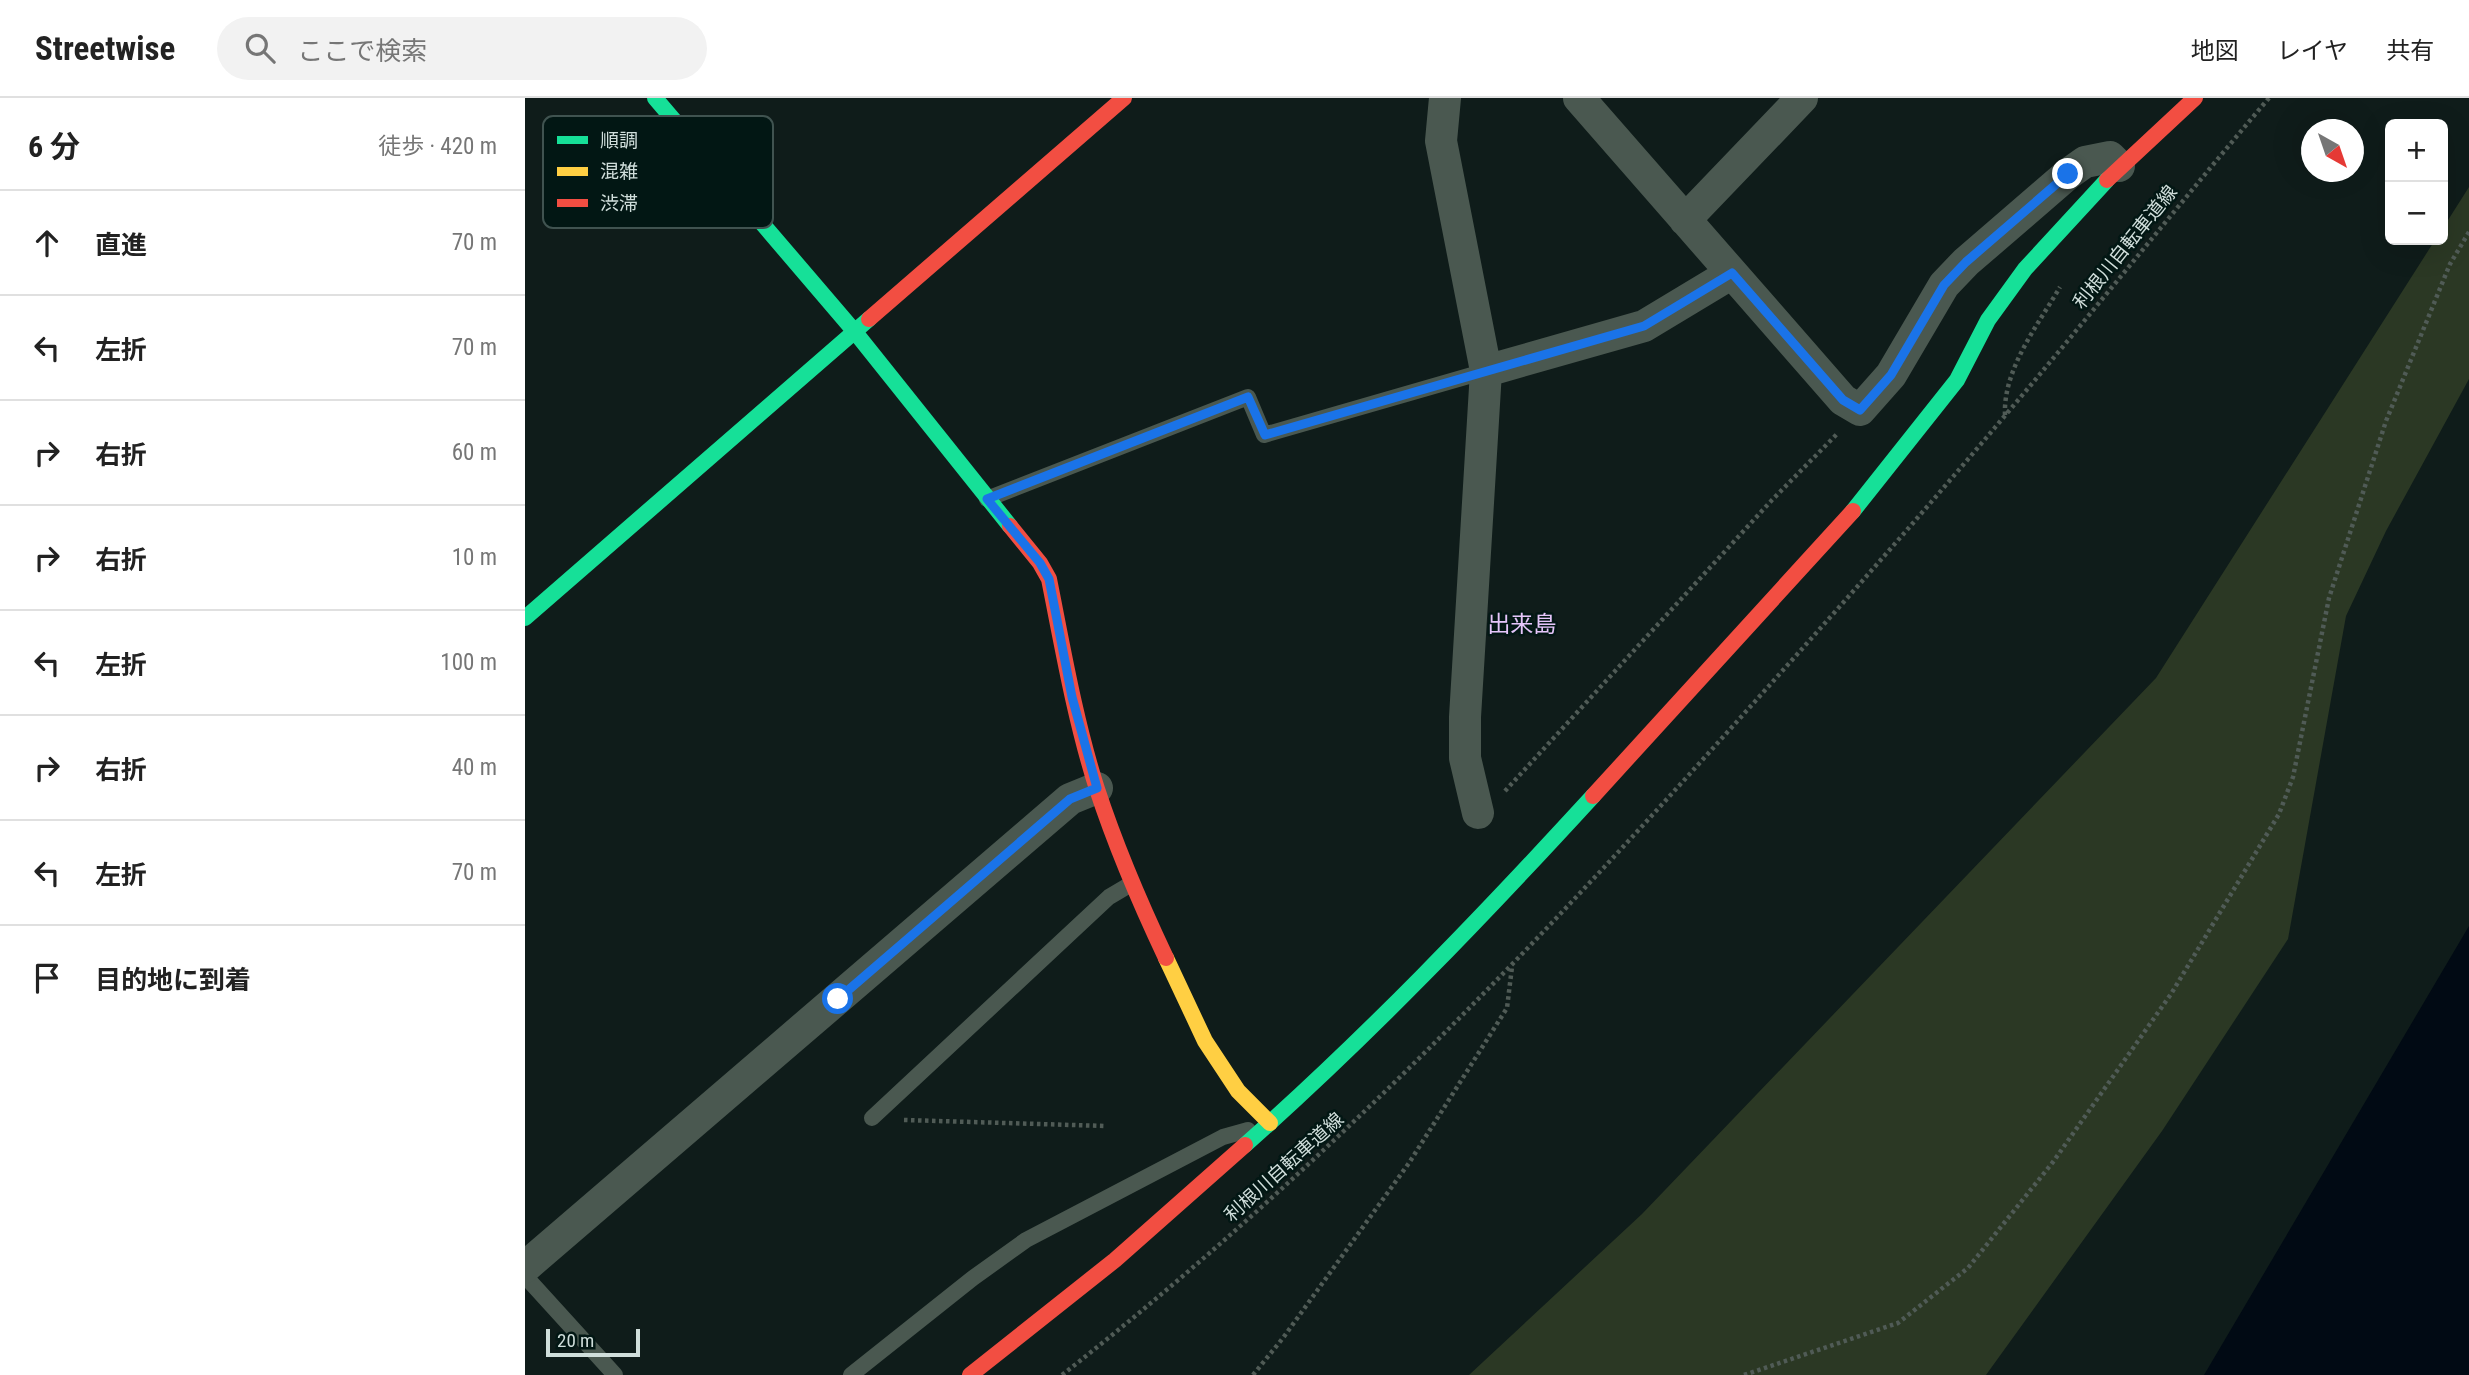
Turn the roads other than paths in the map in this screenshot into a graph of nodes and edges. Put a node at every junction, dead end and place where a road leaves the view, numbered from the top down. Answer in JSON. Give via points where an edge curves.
{"nodes":[{"id":1,"x":655,"y":98,"type":"edge"},
{"id":2,"x":1125,"y":98,"type":"edge"},
{"id":3,"x":1445,"y":98,"type":"edge"},
{"id":4,"x":1579,"y":98,"type":"edge"},
{"id":5,"x":1802,"y":98,"type":"edge"},
{"id":6,"x":2195,"y":98,"type":"edge"},
{"id":7,"x":670,"y":116,"type":"edge"},
{"id":8,"x":2119,"y":166,"type":"junction"},
{"id":9,"x":1685,"y":220,"type":"junction"},
{"id":10,"x":767,"y":228,"type":"edge"},
{"id":11,"x":1732,"y":273,"type":"junction"},
{"id":12,"x":856,"y":332,"type":"junction"},
{"id":13,"x":1486,"y":371,"type":"junction"},
{"id":14,"x":987,"y":499,"type":"junction"},
{"id":15,"x":525,"y":618,"type":"edge"},
{"id":16,"x":1097,"y":788,"type":"junction"},
{"id":17,"x":1478,"y":813,"type":"road end"},
{"id":18,"x":1131,"y":884,"type":"junction"},
{"id":19,"x":872,"y":1118,"type":"road end"},
{"id":20,"x":1270,"y":1123,"type":"junction"},
{"id":21,"x":525,"y":1267,"type":"edge"},
{"id":22,"x":525,"y":1276,"type":"edge"},
{"id":23,"x":615,"y":1375,"type":"edge"},
{"id":24,"x":851,"y":1375,"type":"edge"},
{"id":25,"x":970,"y":1375,"type":"edge"}],
"edges":[{"from":1,"to":7,"type":"street"},
{"from":2,"to":12,"type":"street"},
{"from":3,"to":13,"type":"street","via":[[1441,141]]},
{"from":4,"to":9,"type":"street"},
{"from":5,"to":9,"type":"street"},
{"from":6,"to":8,"type":"street"},
{"from":8,"to":11,"type":"street","via":[[2110,158],[2085,162],[1966,262],[1944,285],[1891,375],[1860,410],[1843,400]]},
{"from":8,"to":20,"type":"street","via":[[2025,270],[1988,320],[1957,380],[1843,524],[1529,866],[1345,1054]]},
{"from":9,"to":11,"type":"street"},
{"from":10,"to":12,"type":"street"},
{"from":11,"to":13,"type":"street","via":[[1644,326]]},
{"from":12,"to":14,"type":"street"},
{"from":12,"to":15,"type":"street"},
{"from":13,"to":14,"type":"lane","via":[[1265,435],[1248,397]]},
{"from":13,"to":17,"type":"street","via":[[1465,717],[1465,758]]},
{"from":14,"to":16,"type":"street","via":[[1049,579],[1072,697]]},
{"from":16,"to":18,"type":"street"},
{"from":16,"to":21,"type":"street","via":[[1070,799]]},
{"from":18,"to":19,"type":"lane","via":[[1109,897]]},
{"from":18,"to":20,"type":"street","via":[[1205,1041],[1238,1091]]},
{"from":20,"to":24,"type":"lane","via":[[1223,1137],[1026,1240]]},
{"from":20,"to":25,"type":"street","via":[[1115,1260]]},
{"from":22,"to":23,"type":"lane"}]}
